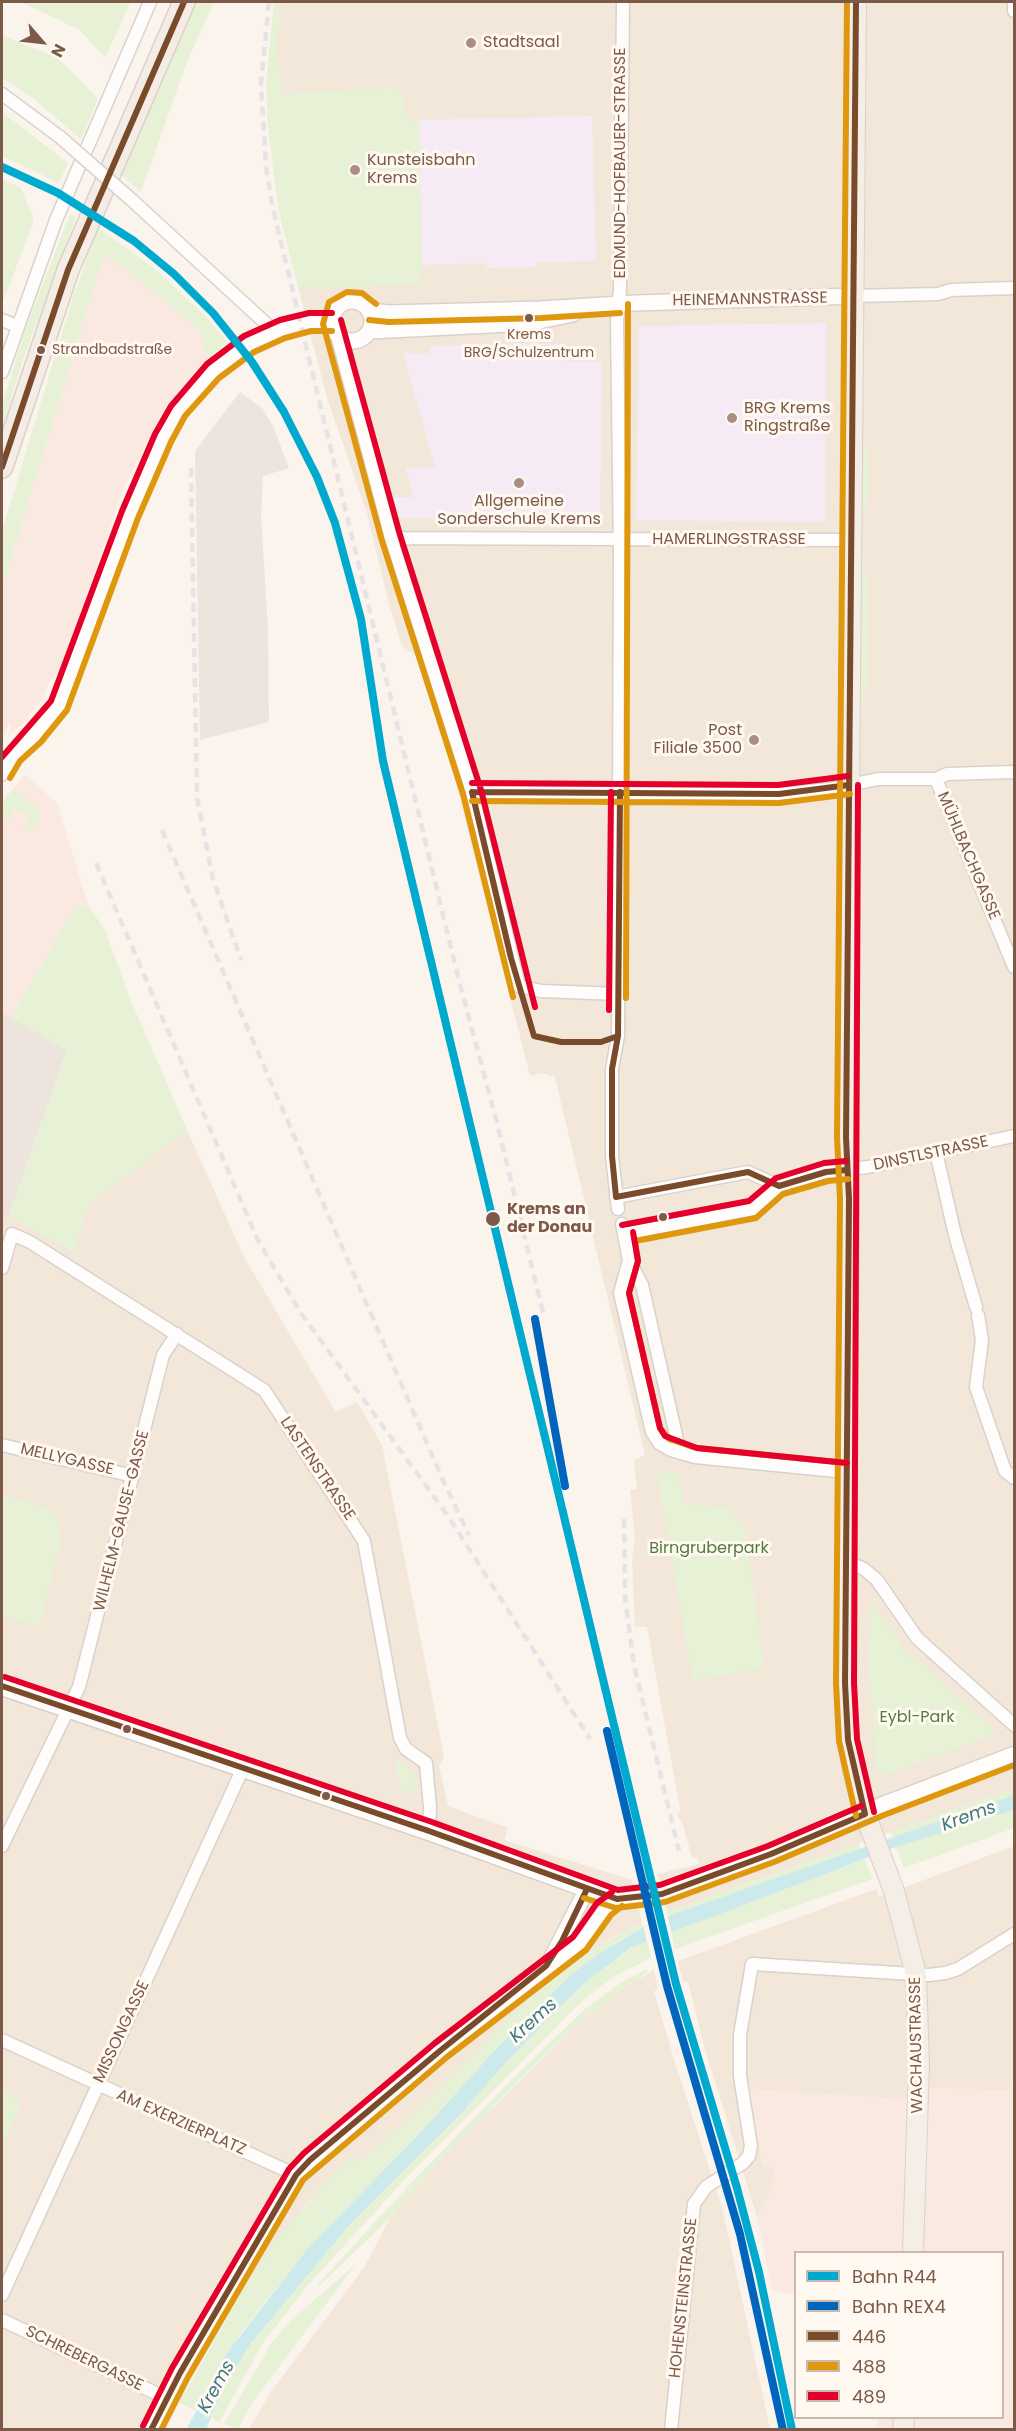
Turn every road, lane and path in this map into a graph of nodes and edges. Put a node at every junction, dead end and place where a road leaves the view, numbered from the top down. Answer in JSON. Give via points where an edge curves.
{"nodes":[{"id":1,"x":150,"y":2,"type":"edge"},
{"id":2,"x":184,"y":2,"type":"edge"},
{"id":3,"x":623,"y":2,"type":"edge"},
{"id":4,"x":855,"y":2,"type":"edge"},
{"id":5,"x":1014,"y":2,"type":"edge"},
{"id":6,"x":1014,"y":11,"type":"edge"},
{"id":7,"x":2,"y":94,"type":"edge"},
{"id":8,"x":1014,"y":288,"type":"edge"},
{"id":9,"x":854,"y":296,"type":"junction"},
{"id":10,"x":619,"y":304,"type":"junction"},
{"id":11,"x":592,"y":306,"type":"junction"},
{"id":12,"x":370,"y":311,"type":"junction"},
{"id":13,"x":2,"y":320,"type":"edge"},
{"id":14,"x":17,"y":326,"type":"junction"},
{"id":15,"x":334,"y":329,"type":"junction"},
{"id":16,"x":370,"y":331,"type":"junction"},
{"id":17,"x":274,"y":332,"type":"junction"},
{"id":18,"x":2,"y":372,"type":"edge"},
{"id":19,"x":2,"y":467,"type":"edge"},
{"id":20,"x":391,"y":538,"type":"junction"},
{"id":21,"x":619,"y":539,"type":"junction"},
{"id":22,"x":841,"y":541,"type":"junction"},
{"id":23,"x":7,"y":757,"type":"edge"},
{"id":24,"x":1014,"y":772,"type":"edge"},
{"id":25,"x":2,"y":773,"type":"edge"},
{"id":26,"x":936,"y":779,"type":"junction"},
{"id":27,"x":849,"y":785,"type":"junction"},
{"id":28,"x":472,"y":792,"type":"junction"},
{"id":29,"x":620,"y":792,"type":"junction"},
{"id":30,"x":1014,"y":967,"type":"edge"},
{"id":31,"x":618,"y":994,"type":"junction"},
{"id":32,"x":1014,"y":1136,"type":"edge"},
{"id":33,"x":936,"y":1152,"type":"junction"},
{"id":34,"x":847,"y":1170,"type":"junction"},
{"id":35,"x":779,"y":1186,"type":"junction"},
{"id":36,"x":629,"y":1260,"type":"junction"},
{"id":37,"x":2,"y":1268,"type":"edge"},
{"id":38,"x":177,"y":1334,"type":"junction"},
{"id":39,"x":2,"y":1445,"type":"edge"},
{"id":40,"x":680,"y":1453,"type":"junction"},
{"id":41,"x":846,"y":1472,"type":"junction"},
{"id":42,"x":133,"y":1476,"type":"junction"},
{"id":43,"x":1014,"y":1478,"type":"edge"},
{"id":44,"x":845,"y":1561,"type":"junction"},
{"id":45,"x":2,"y":1686,"type":"edge"},
{"id":46,"x":67,"y":1708,"type":"junction"},
{"id":47,"x":1014,"y":1725,"type":"edge"},
{"id":48,"x":1014,"y":1756,"type":"edge"},
{"id":49,"x":243,"y":1768,"type":"junction"},
{"id":50,"x":865,"y":1814,"type":"junction"},
{"id":51,"x":429,"y":1831,"type":"junction"},
{"id":52,"x":2,"y":1846,"type":"edge"},
{"id":53,"x":587,"y":1889,"type":"junction"},
{"id":54,"x":617,"y":1899,"type":"junction"},
{"id":55,"x":1014,"y":1934,"type":"edge"},
{"id":56,"x":546,"y":1966,"type":"junction"},
{"id":57,"x":916,"y":1974,"type":"junction"},
{"id":58,"x":2,"y":2040,"type":"edge"},
{"id":59,"x":98,"y":2085,"type":"junction"},
{"id":60,"x":296,"y":2175,"type":"junction"},
{"id":61,"x":914,"y":2251,"type":"edge"},
{"id":62,"x":2,"y":2295,"type":"edge"},
{"id":63,"x":2,"y":2320,"type":"edge"},
{"id":64,"x":166,"y":2398,"type":"junction"},
{"id":65,"x":151,"y":2430,"type":"edge"},
{"id":66,"x":671,"y":2430,"type":"edge"}],
"edges":[{"from":1,"to":14,"type":"street","via":[[80,161]]},
{"from":2,"to":19,"type":"highway","via":[[79,240],[37,354]]},
{"from":3,"to":10,"type":"street","name":"EDMUND-HOFBAUER-STRASSE"},
{"from":4,"to":9,"type":"main road","name":"WACHAUSTRASSE"},
{"from":5,"to":6,"type":"street"},
{"from":7,"to":17,"type":"street","bridge":true,"via":[[60,137]]},
{"from":8,"to":9,"type":"street","name":"HEINEMANNSTRASSE"},
{"from":9,"to":10,"type":"street","name":"HEINEMANNSTRASSE"},
{"from":9,"to":22,"type":"main road","name":"WACHAUSTRASSE"},
{"from":10,"to":11,"type":"street","name":"HEINEMANNSTRASSE"},
{"from":10,"to":21,"type":"street","name":"EDMUND-HOFBAUER-STRASSE"},
{"from":11,"to":12,"type":"street","name":"HEINEMANNSTRASSE","via":[[418,313]]},
{"from":11,"to":16,"type":"street","name":"HEINEMANNSTRASSE","via":[[529,323]]},
{"from":12,"to":15,"type":"street","via":[[365,304],[350,300],[336,308]]},
{"from":12,"to":16,"type":"street"},
{"from":13,"to":14,"type":"street"},
{"from":14,"to":18,"type":"street"},
{"from":15,"to":16,"type":"street","via":[[345,340],[355,341]]},
{"from":15,"to":17,"type":"street","via":[[310,322]]},
{"from":15,"to":20,"type":"street"},
{"from":17,"to":23,"type":"street","via":[[249,344],[213,371],[178,411],[130,515],[59,706],[34,736]]},
{"from":20,"to":21,"type":"street","name":"HAMERLINGSTRASSE"},
{"from":20,"to":28,"type":"street"},
{"from":21,"to":22,"type":"street","name":"HAMERLINGSTRASSE"},
{"from":21,"to":29,"type":"street","name":"EDMUND-HOFBAUER-STRASSE"},
{"from":22,"to":27,"type":"main road","name":"WACHAUSTRASSE"},
{"from":23,"to":25,"type":"street"},
{"from":24,"to":26,"type":"street","via":[[947,774]]},
{"from":26,"to":27,"type":"street","via":[[878,779]]},
{"from":26,"to":30,"type":"street","name":"MÜHLBACHGASSE"},
{"from":27,"to":29,"type":"street","via":[[779,794]]},
{"from":27,"to":34,"type":"main road","name":"WACHAUSTRASSE"},
{"from":28,"to":29,"type":"street"},
{"from":28,"to":31,"type":"street","via":[[519,986],[541,991]]},
{"from":29,"to":31,"type":"street","name":"EDMUND-HOFBAUER-STRASSE"},
{"from":31,"to":35,"type":"street","name":"EDMUND-HOFBAUER-STRASSE","via":[[618,1036],[612,1069],[612,1156],[617,1203],[748,1172]]},
{"from":32,"to":33,"type":"street","name":"DINSTLSTRASSE"},
{"from":33,"to":34,"type":"street","name":"DINSTLSTRASSE"},
{"from":33,"to":43,"type":"street","via":[[982,1340],[976,1388],[994,1445],[1005,1471]]},
{"from":34,"to":35,"type":"street","name":"DINSTLSTRASSE"},
{"from":34,"to":41,"type":"main road","name":"WACHAUSTRASSE"},
{"from":35,"to":36,"type":"street","via":[[753,1209],[623,1229]]},
{"from":36,"to":40,"type":"street","via":[[642,1286]]},
{"from":36,"to":40,"type":"street","via":[[620,1293],[652,1432],[664,1447]]},
{"from":37,"to":38,"type":"street","name":"LASTENSTRASSE","via":[[12,1234]]},
{"from":38,"to":42,"type":"street","name":"WILHELM-GAUSE-GASSE","via":[[163,1355]]},
{"from":38,"to":51,"type":"street","name":"LASTENSTRASSE","via":[[264,1390],[364,1541],[400,1738],[406,1749],[426,1763]]},
{"from":39,"to":42,"type":"street","name":"MELLYGASSE"},
{"from":40,"to":41,"type":"street"},
{"from":41,"to":44,"type":"main road","name":"WACHAUSTRASSE"},
{"from":42,"to":46,"type":"street","name":"WILHELM-GAUSE-GASSE","via":[[89,1655],[79,1688]]},
{"from":44,"to":47,"type":"street","via":[[877,1580],[917,1638]]},
{"from":44,"to":50,"type":"main road","name":"WACHAUSTRASSE","via":[[848,1740]]},
{"from":45,"to":46,"type":"main road"},
{"from":46,"to":49,"type":"main road"},
{"from":46,"to":52,"type":"street","name":"WILHELM-GAUSE-GASSE"},
{"from":48,"to":50,"type":"main road"},
{"from":49,"to":51,"type":"main road"},
{"from":49,"to":59,"type":"street","name":"MISSONGASSE"},
{"from":50,"to":54,"type":"main road","via":[[662,1894]]},
{"from":50,"to":57,"type":"main road","name":"WACHAUSTRASSE","via":[[894,1891]]},
{"from":51,"to":53,"type":"main road"},
{"from":53,"to":54,"type":"main road"},
{"from":53,"to":56,"type":"street"},
{"from":54,"to":56,"type":"street","via":[[580,1943]]},
{"from":55,"to":57,"type":"street","name":"HOHENSTEINSTRASSE","via":[[958,1969]]},
{"from":56,"to":60,"type":"street"},
{"from":57,"to":61,"type":"main road","name":"WACHAUSTRASSE","via":[[919,2064]]},
{"from":57,"to":66,"type":"street","name":"HOHENSTEINSTRASSE","via":[[752,1964],[741,2035],[740,2076],[751,2146],[743,2163],[706,2187],[694,2204]]},
{"from":58,"to":59,"type":"street","name":"AM EXERZIERPLATZ"},
{"from":59,"to":60,"type":"street","name":"AM EXERZIERPLATZ"},
{"from":59,"to":62,"type":"street","name":"MISSONGASSE"},
{"from":60,"to":64,"type":"street"},
{"from":63,"to":64,"type":"street","name":"SCHREBERGASSE"},
{"from":64,"to":65,"type":"street"}]}
